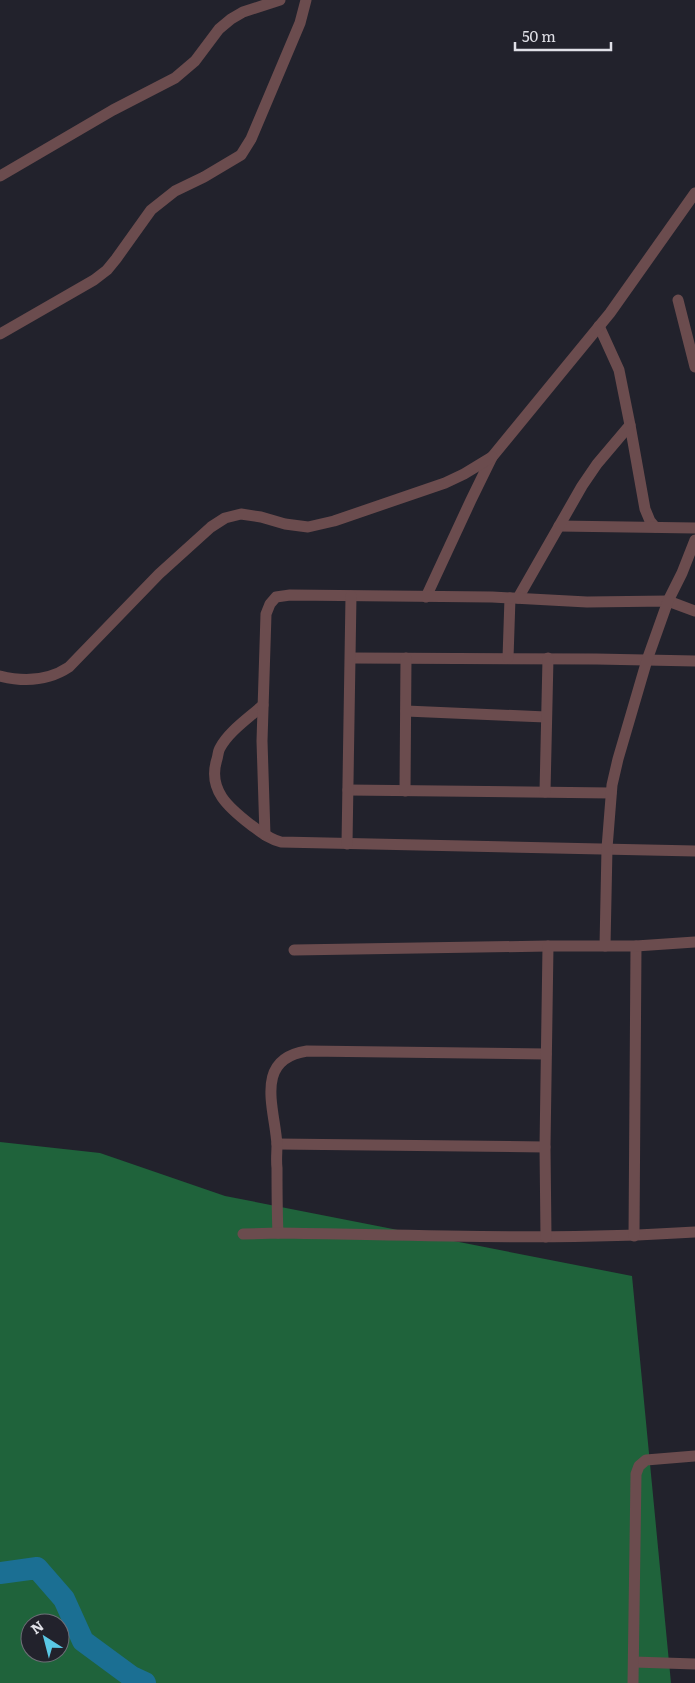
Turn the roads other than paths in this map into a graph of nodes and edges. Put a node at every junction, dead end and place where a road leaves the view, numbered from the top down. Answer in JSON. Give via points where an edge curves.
{"nodes":[{"id":1,"x":280,"y":0,"type":"edge"},
{"id":2,"x":306,"y":0,"type":"edge"},
{"id":3,"x":0,"y":176,"type":"edge"},
{"id":4,"x":695,"y":193,"type":"edge"},
{"id":5,"x":678,"y":300,"type":"dead end"},
{"id":6,"x":599,"y":326,"type":"junction"},
{"id":7,"x":0,"y":334,"type":"edge"},
{"id":8,"x":695,"y":367,"type":"edge"},
{"id":9,"x":630,"y":425,"type":"junction"},
{"id":10,"x":492,"y":457,"type":"junction"},
{"id":11,"x":559,"y":526,"type":"junction"},
{"id":12,"x":655,"y":527,"type":"junction"},
{"id":13,"x":695,"y":528,"type":"edge"},
{"id":14,"x":695,"y":540,"type":"edge"},
{"id":15,"x":351,"y":596,"type":"junction"},
{"id":16,"x":426,"y":597,"type":"junction"},
{"id":17,"x":514,"y":598,"type":"junction"},
{"id":18,"x":668,"y":601,"type":"junction"},
{"id":19,"x":695,"y":611,"type":"edge"},
{"id":20,"x":351,"y":658,"type":"junction"},
{"id":21,"x":406,"y":658,"type":"junction"},
{"id":22,"x":508,"y":658,"type":"junction"},
{"id":23,"x":548,"y":658,"type":"junction"},
{"id":24,"x":647,"y":660,"type":"junction"},
{"id":25,"x":695,"y":661,"type":"edge"},
{"id":26,"x":0,"y":676,"type":"edge"},
{"id":27,"x":263,"y":705,"type":"junction"},
{"id":28,"x":406,"y":711,"type":"junction"},
{"id":29,"x":546,"y":716,"type":"junction"},
{"id":30,"x":348,"y":790,"type":"junction"},
{"id":31,"x":405,"y":791,"type":"junction"},
{"id":32,"x":544,"y":792,"type":"junction"},
{"id":33,"x":611,"y":793,"type":"junction"},
{"id":34,"x":265,"y":835,"type":"junction"},
{"id":35,"x":347,"y":844,"type":"junction"},
{"id":36,"x":607,"y":848,"type":"junction"},
{"id":37,"x":695,"y":851,"type":"edge"},
{"id":38,"x":695,"y":942,"type":"edge"},
{"id":39,"x":548,"y":946,"type":"junction"},
{"id":40,"x":605,"y":946,"type":"junction"},
{"id":41,"x":636,"y":946,"type":"junction"},
{"id":42,"x":294,"y":950,"type":"dead end"},
{"id":43,"x":546,"y":1054,"type":"junction"},
{"id":44,"x":277,"y":1144,"type":"junction"},
{"id":45,"x":545,"y":1147,"type":"junction"},
{"id":46,"x":695,"y":1232,"type":"edge"},
{"id":47,"x":278,"y":1233,"type":"junction"},
{"id":48,"x":242,"y":1234,"type":"dead end"},
{"id":49,"x":634,"y":1236,"type":"junction"},
{"id":50,"x":546,"y":1237,"type":"junction"},
{"id":51,"x":695,"y":1456,"type":"edge"},
{"id":52,"x":634,"y":1662,"type":"junction"},
{"id":53,"x":695,"y":1664,"type":"edge"},
{"id":54,"x":634,"y":1683,"type":"edge"}],
"edges":[{"from":1,"to":3,"type":"street","via":[[230,19],[175,78],[112,110]]},
{"from":2,"to":7,"type":"street","via":[[300,23],[251,139],[241,155],[175,191],[151,210],[107,270],[94,280]]},
{"from":4,"to":6,"type":"street"},
{"from":5,"to":8,"type":"street"},
{"from":6,"to":9,"type":"street","via":[[619,370]]},
{"from":6,"to":10,"type":"street"},
{"from":9,"to":11,"type":"street","via":[[597,464]]},
{"from":9,"to":12,"type":"street","via":[[645,509]]},
{"from":10,"to":16,"type":"street"},
{"from":10,"to":26,"type":"street","via":[[445,483],[308,527],[240,514],[225,518],[159,574],[69,667],[46,678],[17,680]]},
{"from":11,"to":12,"type":"street"},
{"from":11,"to":17,"type":"street"},
{"from":12,"to":13,"type":"street"},
{"from":14,"to":18,"type":"street"},
{"from":15,"to":16,"type":"street"},
{"from":15,"to":20,"type":"street"},
{"from":15,"to":27,"type":"street","via":[[290,595],[273,600],[266,614]]},
{"from":16,"to":17,"type":"street"},
{"from":17,"to":18,"type":"street","via":[[587,602]]},
{"from":17,"to":22,"type":"street"},
{"from":18,"to":19,"type":"street"},
{"from":18,"to":24,"type":"street"},
{"from":20,"to":21,"type":"street"},
{"from":20,"to":30,"type":"street"},
{"from":21,"to":22,"type":"street"},
{"from":21,"to":28,"type":"street"},
{"from":22,"to":23,"type":"street"},
{"from":23,"to":24,"type":"street"},
{"from":23,"to":29,"type":"street"},
{"from":24,"to":25,"type":"street"},
{"from":24,"to":33,"type":"street"},
{"from":27,"to":34,"type":"street"},
{"from":27,"to":34,"type":"street","via":[[220,748],[214,768],[215,782],[223,799]]},
{"from":28,"to":29,"type":"street"},
{"from":28,"to":31,"type":"street"},
{"from":29,"to":32,"type":"street"},
{"from":30,"to":31,"type":"street"},
{"from":30,"to":35,"type":"street"},
{"from":31,"to":32,"type":"street"},
{"from":32,"to":33,"type":"street"},
{"from":33,"to":36,"type":"street"},
{"from":34,"to":35,"type":"street","via":[[281,842]]},
{"from":35,"to":36,"type":"street"},
{"from":36,"to":37,"type":"street"},
{"from":36,"to":40,"type":"street"},
{"from":38,"to":41,"type":"street"},
{"from":39,"to":40,"type":"street"},
{"from":39,"to":42,"type":"street"},
{"from":39,"to":43,"type":"street"},
{"from":40,"to":41,"type":"street"},
{"from":41,"to":49,"type":"street"},
{"from":43,"to":44,"type":"street","via":[[296,1053],[284,1059],[275,1071],[270,1089]]},
{"from":43,"to":45,"type":"street"},
{"from":44,"to":45,"type":"street"},
{"from":44,"to":47,"type":"street"},
{"from":45,"to":50,"type":"street"},
{"from":46,"to":49,"type":"street"},
{"from":47,"to":48,"type":"street"},
{"from":47,"to":50,"type":"street"},
{"from":49,"to":50,"type":"street"},
{"from":51,"to":52,"type":"street","via":[[646,1460],[636,1474]]},
{"from":52,"to":53,"type":"street"},
{"from":52,"to":54,"type":"street"}]}
